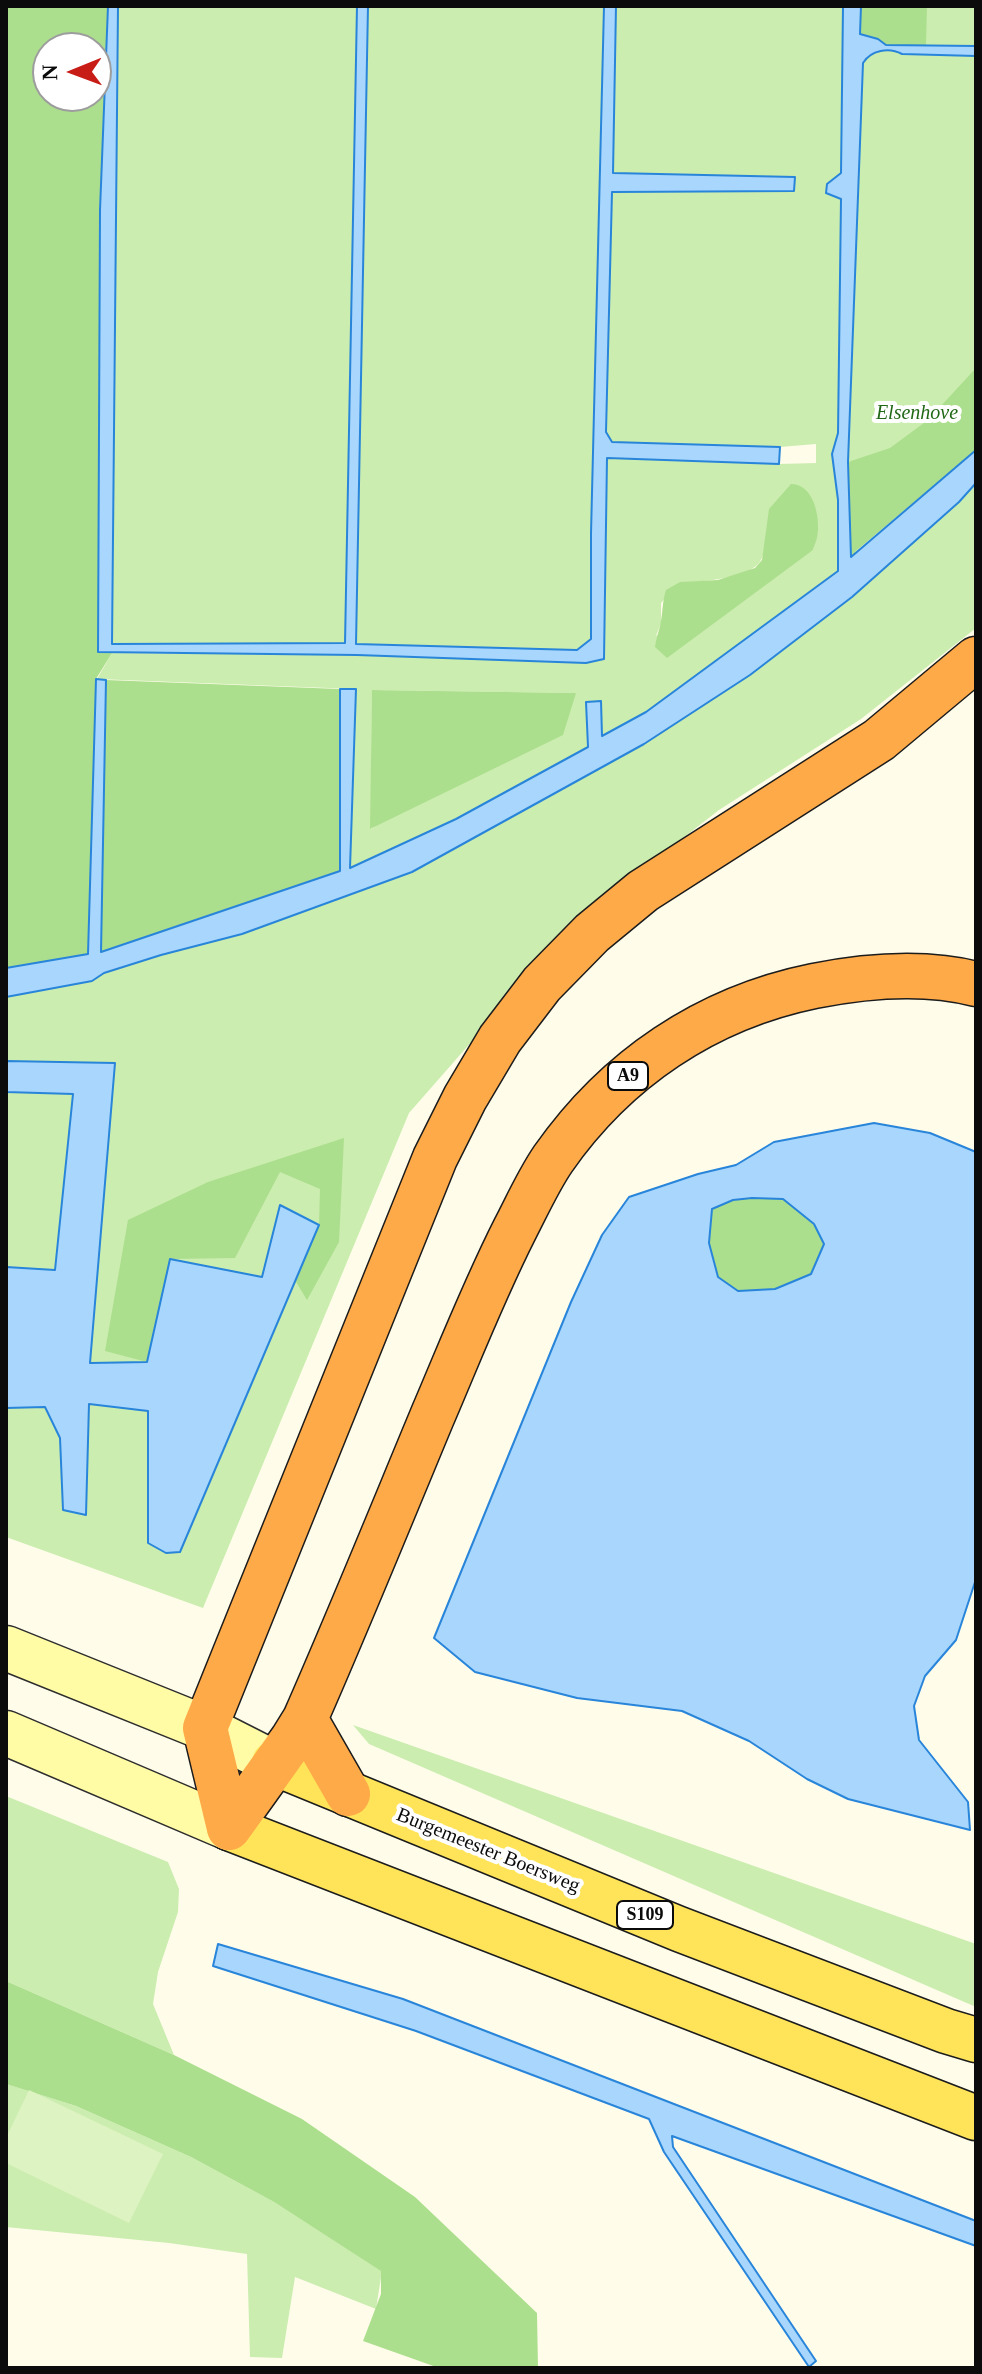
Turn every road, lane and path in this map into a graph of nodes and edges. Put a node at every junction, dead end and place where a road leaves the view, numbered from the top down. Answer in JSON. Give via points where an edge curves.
{"nodes":[{"id":1,"x":976,"y":659,"type":"edge"},
{"id":2,"x":976,"y":984,"type":"edge"},
{"id":3,"x":6,"y":1648,"type":"edge"},
{"id":4,"x":305,"y":1719,"type":"junction"},
{"id":5,"x":205,"y":1728,"type":"junction"},
{"id":6,"x":6,"y":1733,"type":"edge"},
{"id":7,"x":274,"y":1763,"type":"junction"},
{"id":8,"x":348,"y":1794,"type":"junction"},
{"id":9,"x":229,"y":1828,"type":"junction"},
{"id":10,"x":976,"y":2040,"type":"edge"},
{"id":11,"x":976,"y":2118,"type":"edge"}],
"edges":[{"from":1,"to":5,"type":"highway","via":[[879,740],[633,899],[542,984],[500,1039],[435,1158]]},
{"from":2,"to":4,"type":"highway","number":"A9","via":[[897,976],[797,990],[729,1011],[682,1036],[602,1099],[552,1160],[503,1254]]},
{"from":3,"to":5,"type":"main road","name":"Burgemeester Boersweg","number":"S109"},
{"from":4,"to":7,"type":"highway","number":"A9"},
{"from":4,"to":8,"type":"highway"},
{"from":5,"to":7,"type":"main road","name":"Burgemeester Boersweg","number":"S109"},
{"from":5,"to":9,"type":"highway"},
{"from":6,"to":9,"type":"main road"},
{"from":7,"to":8,"type":"main road","name":"Burgemeester Boersweg","number":"S109"},
{"from":7,"to":9,"type":"highway"},
{"from":8,"to":10,"type":"main road","name":"Burgemeester Boersweg","number":"S109","via":[[679,1929]]},
{"from":9,"to":11,"type":"main road"}]}
